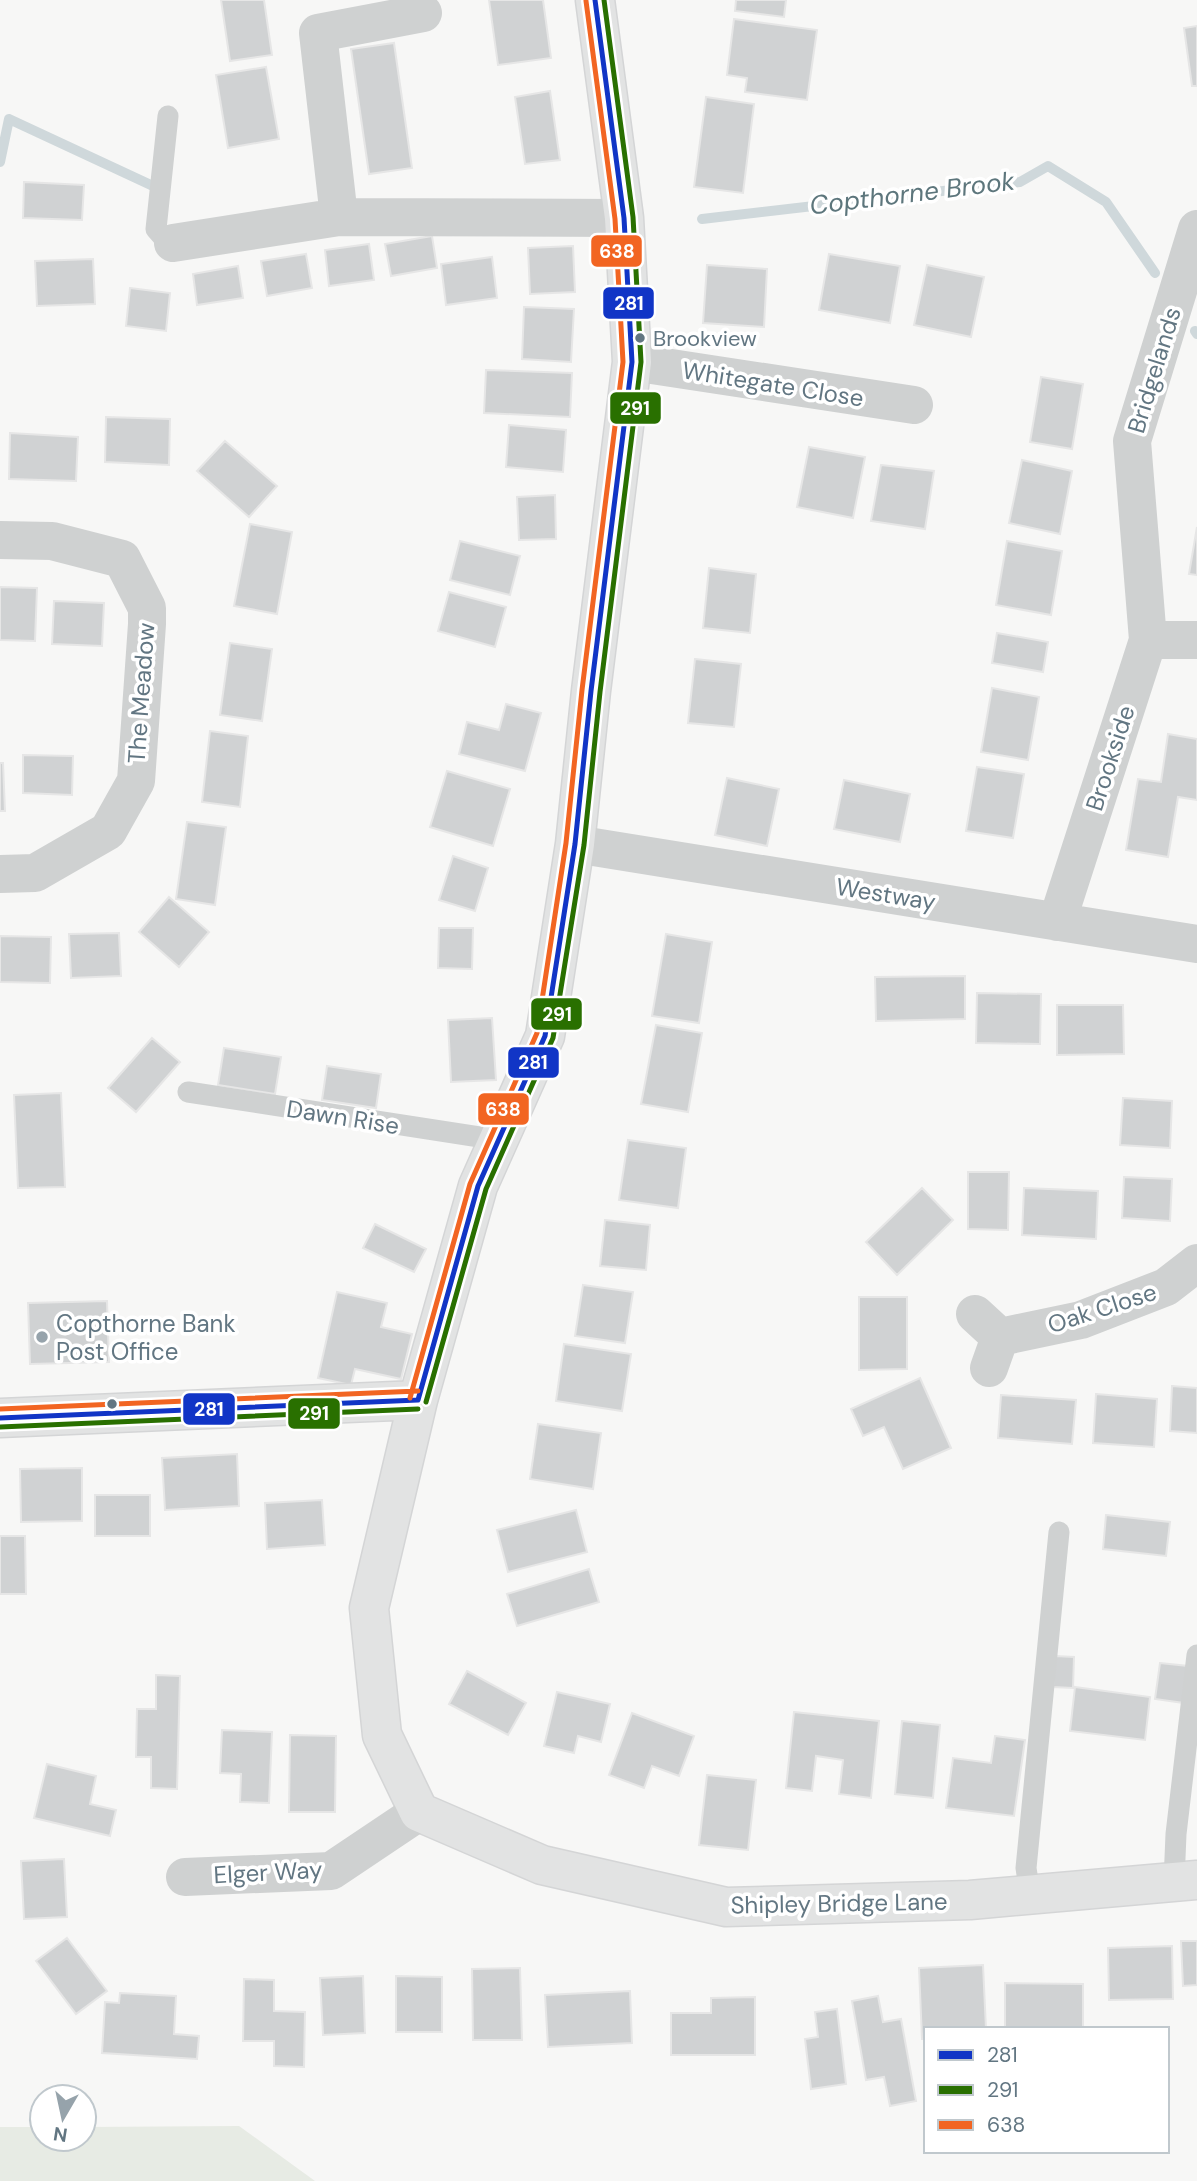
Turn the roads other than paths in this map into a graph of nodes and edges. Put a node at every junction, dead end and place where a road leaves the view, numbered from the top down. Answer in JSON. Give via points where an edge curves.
{"nodes":[{"id":1,"x":595,"y":0,"type":"edge"},
{"id":2,"x":423,"y":13,"type":"dead end"},
{"id":3,"x":168,"y":116,"type":"dead end"},
{"id":4,"x":339,"y":217,"type":"junction"},
{"id":5,"x":624,"y":218,"type":"junction"},
{"id":6,"x":1197,"y":229,"type":"edge"},
{"id":7,"x":173,"y":243,"type":"joint"},
{"id":8,"x":632,"y":362,"type":"junction"},
{"id":9,"x":914,"y":405,"type":"dead end"},
{"id":10,"x":0,"y":540,"type":"edge"},
{"id":11,"x":1148,"y":640,"type":"junction"},
{"id":12,"x":1197,"y":640,"type":"edge"},
{"id":13,"x":575,"y":844,"type":"junction"},
{"id":14,"x":0,"y":874,"type":"edge"},
{"id":15,"x":1057,"y":922,"type":"junction"},
{"id":16,"x":1197,"y":944,"type":"edge"},
{"id":17,"x":188,"y":1092,"type":"dead end"},
{"id":18,"x":499,"y":1140,"type":"junction"},
{"id":19,"x":1197,"y":1263,"type":"edge"},
{"id":20,"x":988,"y":1340,"type":"dead end"},
{"id":21,"x":418,"y":1399,"type":"junction"},
{"id":22,"x":0,"y":1418,"type":"edge"},
{"id":23,"x":1059,"y":1532,"type":"dead end"},
{"id":24,"x":1197,"y":1655,"type":"edge"},
{"id":25,"x":419,"y":1812,"type":"junction"},
{"id":26,"x":185,"y":1877,"type":"dead end"},
{"id":27,"x":1185,"y":1881,"type":"edge"},
{"id":28,"x":1030,"y":1894,"type":"junction"}],
"edges":[{"from":1,"to":5,"type":"street"},
{"from":2,"to":4,"type":"street","via":[[318,33]]},
{"from":3,"to":7,"type":"lane","via":[[156,229]]},
{"from":4,"to":5,"type":"street"},
{"from":4,"to":7,"type":"street"},
{"from":5,"to":8,"type":"street"},
{"from":6,"to":11,"type":"street","name":"Bridgelands","via":[[1132,441]]},
{"from":8,"to":9,"type":"street","name":"Whitegate Close"},
{"from":8,"to":13,"type":"street"},
{"from":10,"to":14,"type":"street","name":"The Meadow","via":[[52,541],[121,559],[147,608],[148,624],[136,780],[108,831],[35,873]]},
{"from":11,"to":12,"type":"street"},
{"from":11,"to":15,"type":"street","name":"Brookside"},
{"from":13,"to":15,"type":"street","name":"Westway"},
{"from":13,"to":18,"type":"street","via":[[545,1036]]},
{"from":15,"to":16,"type":"street","name":"Westway"},
{"from":17,"to":18,"type":"lane","name":"Dawn Rise"},
{"from":18,"to":21,"type":"street","via":[[478,1186]]},
{"from":19,"to":20,"type":"street","name":"Oak Close","via":[[1166,1287],[1081,1320]]},
{"from":21,"to":22,"type":"street"},
{"from":21,"to":25,"type":"street","via":[[369,1608],[382,1735]]},
{"from":23,"to":28,"type":"lane","via":[[1026,1868]]},
{"from":24,"to":27,"type":"lane","via":[[1176,1834]]},
{"from":25,"to":26,"type":"street","name":"Elger Way","via":[[331,1871]]},
{"from":25,"to":28,"type":"street","name":"Shipley Bridge Lane","via":[[542,1865],[726,1907]]},
{"from":27,"to":28,"type":"street","name":"Shipley Bridge Lane"}]}
